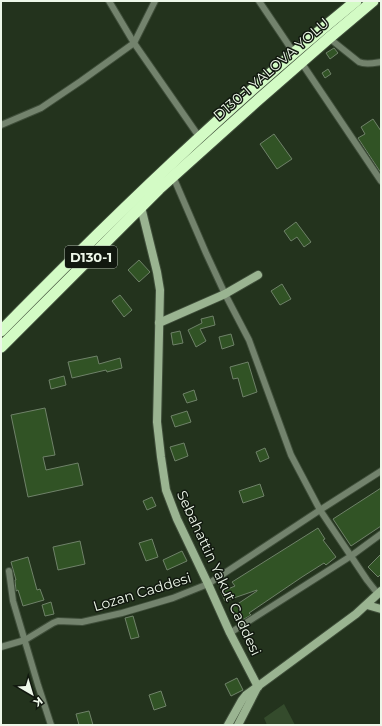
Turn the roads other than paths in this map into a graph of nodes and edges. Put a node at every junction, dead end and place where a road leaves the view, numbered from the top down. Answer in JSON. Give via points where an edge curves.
{"nodes":[{"id":1,"x":109,"y":1,"type":"edge"},
{"id":2,"x":155,"y":1,"type":"edge"},
{"id":3,"x":259,"y":1,"type":"edge"},
{"id":4,"x":374,"y":1,"type":"edge"},
{"id":5,"x":352,"y":2,"type":"edge"},
{"id":6,"x":329,"y":38,"type":"junction"},
{"id":7,"x":134,"y":43,"type":"junction"},
{"id":8,"x":294,"y":53,"type":"junction"},
{"id":9,"x":381,"y":62,"type":"edge"},
{"id":10,"x":302,"y":64,"type":"junction"},
{"id":11,"x":1,"y":125,"type":"edge"},
{"id":12,"x":200,"y":138,"type":"junction"},
{"id":13,"x":182,"y":161,"type":"junction"},
{"id":14,"x":175,"y":181,"type":"junction"},
{"id":15,"x":381,"y":181,"type":"edge"},
{"id":16,"x":142,"y":209,"type":"junction"},
{"id":17,"x":258,"y":275,"type":"dead end"},
{"id":18,"x":225,"y":294,"type":"junction"},
{"id":19,"x":159,"y":323,"type":"junction"},
{"id":20,"x":1,"y":331,"type":"edge"},
{"id":21,"x":1,"y":347,"type":"edge"},
{"id":22,"x":381,"y":471,"type":"edge"},
{"id":23,"x":320,"y":510,"type":"junction"},
{"id":24,"x":381,"y":534,"type":"edge"},
{"id":25,"x":351,"y":556,"type":"junction"},
{"id":26,"x":9,"y":571,"type":"dead end"},
{"id":27,"x":208,"y":584,"type":"junction"},
{"id":28,"x":380,"y":593,"type":"edge"},
{"id":29,"x":367,"y":604,"type":"junction"},
{"id":30,"x":381,"y":609,"type":"edge"},
{"id":31,"x":230,"y":633,"type":"junction"},
{"id":32,"x":25,"y":640,"type":"junction"},
{"id":33,"x":1,"y":647,"type":"edge"},
{"id":34,"x":258,"y":687,"type":"junction"},
{"id":35,"x":51,"y":725,"type":"edge"},
{"id":36,"x":228,"y":725,"type":"edge"},
{"id":37,"x":238,"y":725,"type":"edge"}],
"edges":[{"from":1,"to":7,"type":"street"},
{"from":2,"to":7,"type":"street"},
{"from":3,"to":8,"type":"street"},
{"from":4,"to":6,"type":"highway","name":"D130-1 YALOVA YOLU","number":"D130-1"},
{"from":5,"to":8,"type":"highway","number":"D130-1"},
{"from":6,"to":9,"type":"street","via":[[363,64]]},
{"from":6,"to":10,"type":"highway","name":"D130-1 YALOVA YOLU","number":"D130-1"},
{"from":7,"to":11,"type":"street","via":[[41,108]]},
{"from":7,"to":12,"type":"street"},
{"from":8,"to":12,"type":"highway","number":"D130-1"},
{"from":10,"to":13,"type":"highway","name":"D130-1 YALOVA YOLU","number":"D130-1"},
{"from":10,"to":14,"type":"street"},
{"from":10,"to":15,"type":"street"},
{"from":12,"to":13,"type":"highway","number":"D130-1"},
{"from":13,"to":16,"type":"highway","name":"D130-1 YALOVA YOLU","number":"D130-1"},
{"from":13,"to":20,"type":"highway","number":"D130-1","via":[[100,231]]},
{"from":14,"to":16,"type":"street"},
{"from":14,"to":18,"type":"street"},
{"from":16,"to":19,"type":"street","name":"Sebahattin Yakut Caddesi","via":[[159,281]]},
{"from":16,"to":21,"type":"highway","name":"D130-1 YALOVA YOLU","number":"D130-1"},
{"from":17,"to":18,"type":"street"},
{"from":18,"to":19,"type":"street"},
{"from":18,"to":23,"type":"street","via":[[249,340],[291,455]]},
{"from":19,"to":27,"type":"street","name":"Sebahattin Yakut Caddesi","via":[[157,422],[164,480],[172,509]]},
{"from":22,"to":23,"type":"street","name":"Lozan Caddesi"},
{"from":23,"to":25,"type":"street"},
{"from":23,"to":27,"type":"street","name":"Lozan Caddesi"},
{"from":24,"to":25,"type":"street"},
{"from":25,"to":28,"type":"street"},
{"from":25,"to":31,"type":"street"},
{"from":26,"to":32,"type":"street","via":[[13,601]]},
{"from":27,"to":31,"type":"street","name":"Sebahattin Yakut Caddesi"},
{"from":27,"to":32,"type":"street","name":"Lozan Caddesi","via":[[173,598],[122,613],[82,622],[53,623]]},
{"from":28,"to":29,"type":"street"},
{"from":29,"to":30,"type":"street"},
{"from":29,"to":34,"type":"street"},
{"from":31,"to":34,"type":"street","name":"Sebahattin Yakut Caddesi"},
{"from":32,"to":33,"type":"street","name":"Lozan Caddesi"},
{"from":32,"to":35,"type":"street"},
{"from":34,"to":36,"type":"street","via":[[242,700]]},
{"from":34,"to":37,"type":"street"}]}
